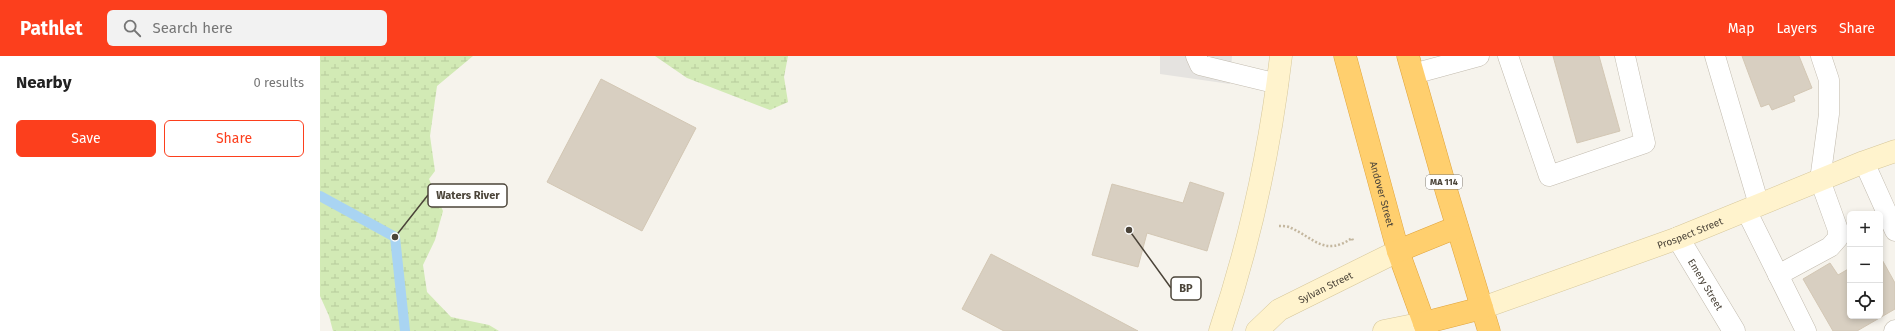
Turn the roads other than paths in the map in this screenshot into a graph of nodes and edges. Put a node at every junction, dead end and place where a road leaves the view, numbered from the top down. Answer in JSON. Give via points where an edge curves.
{"nodes":[{"id":1,"x":1196,"y":56,"type":"edge"},
{"id":2,"x":1281,"y":56,"type":"edge"},
{"id":3,"x":1344,"y":56,"type":"edge"},
{"id":4,"x":1479,"y":56,"type":"edge"},
{"id":5,"x":1508,"y":56,"type":"edge"},
{"id":6,"x":1625,"y":56,"type":"edge"},
{"id":7,"x":1715,"y":56,"type":"edge"},
{"id":8,"x":1821,"y":56,"type":"edge"},
{"id":9,"x":1411,"y":65,"type":"edge"},
{"id":10,"x":1278,"y":84,"type":"junction"},
{"id":11,"x":1895,"y":151,"type":"edge"},
{"id":12,"x":1864,"y":162,"type":"junction"},
{"id":13,"x":1820,"y":180,"type":"junction"},
{"id":14,"x":1752,"y":208,"type":"junction"},
{"id":15,"x":1457,"y":227,"type":"junction"},
{"id":16,"x":1895,"y":231,"type":"edge"},
{"id":17,"x":1678,"y":238,"type":"junction"},
{"id":18,"x":1398,"y":251,"type":"junction"},
{"id":19,"x":1778,"y":275,"type":"junction"},
{"id":20,"x":1482,"y":308,"type":"junction"},
{"id":21,"x":1426,"y":327,"type":"edge"},
{"id":22,"x":1220,"y":331,"type":"edge"},
{"id":23,"x":1257,"y":331,"type":"edge"},
{"id":24,"x":1384,"y":331,"type":"edge"},
{"id":25,"x":1489,"y":331,"type":"edge"},
{"id":26,"x":1734,"y":331,"type":"edge"},
{"id":27,"x":1806,"y":331,"type":"edge"}],
"edges":[{"from":1,"to":10,"type":"lane","via":[[1200,65]]},
{"from":2,"to":10,"type":"main road"},
{"from":3,"to":18,"type":"highway","name":"Andover Street"},
{"from":4,"to":9,"type":"lane"},
{"from":5,"to":6,"type":"lane","via":[[1549,176],[1645,143]]},
{"from":7,"to":14,"type":"lane"},
{"from":8,"to":13,"type":"lane","via":[[1829,80],[1829,114]]},
{"from":9,"to":15,"type":"highway","number":"MA 114"},
{"from":10,"to":22,"type":"main road","via":[[1247,242]]},
{"from":11,"to":12,"type":"main road","name":"Prospect Street"},
{"from":12,"to":13,"type":"main road","name":"Prospect Street"},
{"from":12,"to":16,"type":"lane"},
{"from":13,"to":14,"type":"main road","name":"Prospect Street"},
{"from":13,"to":19,"type":"lane","via":[[1838,230],[1838,238],[1830,247]]},
{"from":14,"to":17,"type":"main road","name":"Prospect Street"},
{"from":14,"to":19,"type":"lane"},
{"from":15,"to":18,"type":"highway"},
{"from":15,"to":20,"type":"highway","number":"MA 114"},
{"from":17,"to":20,"type":"main road","name":"Prospect Street"},
{"from":17,"to":26,"type":"street","name":"Emery Street"},
{"from":18,"to":21,"type":"highway","name":"Andover Street"},
{"from":18,"to":23,"type":"main road","name":"Sylvan Street","via":[[1279,310]]},
{"from":19,"to":27,"type":"lane"},
{"from":20,"to":21,"type":"highway"},
{"from":20,"to":25,"type":"highway","number":"MA 114"},
{"from":21,"to":24,"type":"main road"}]}
